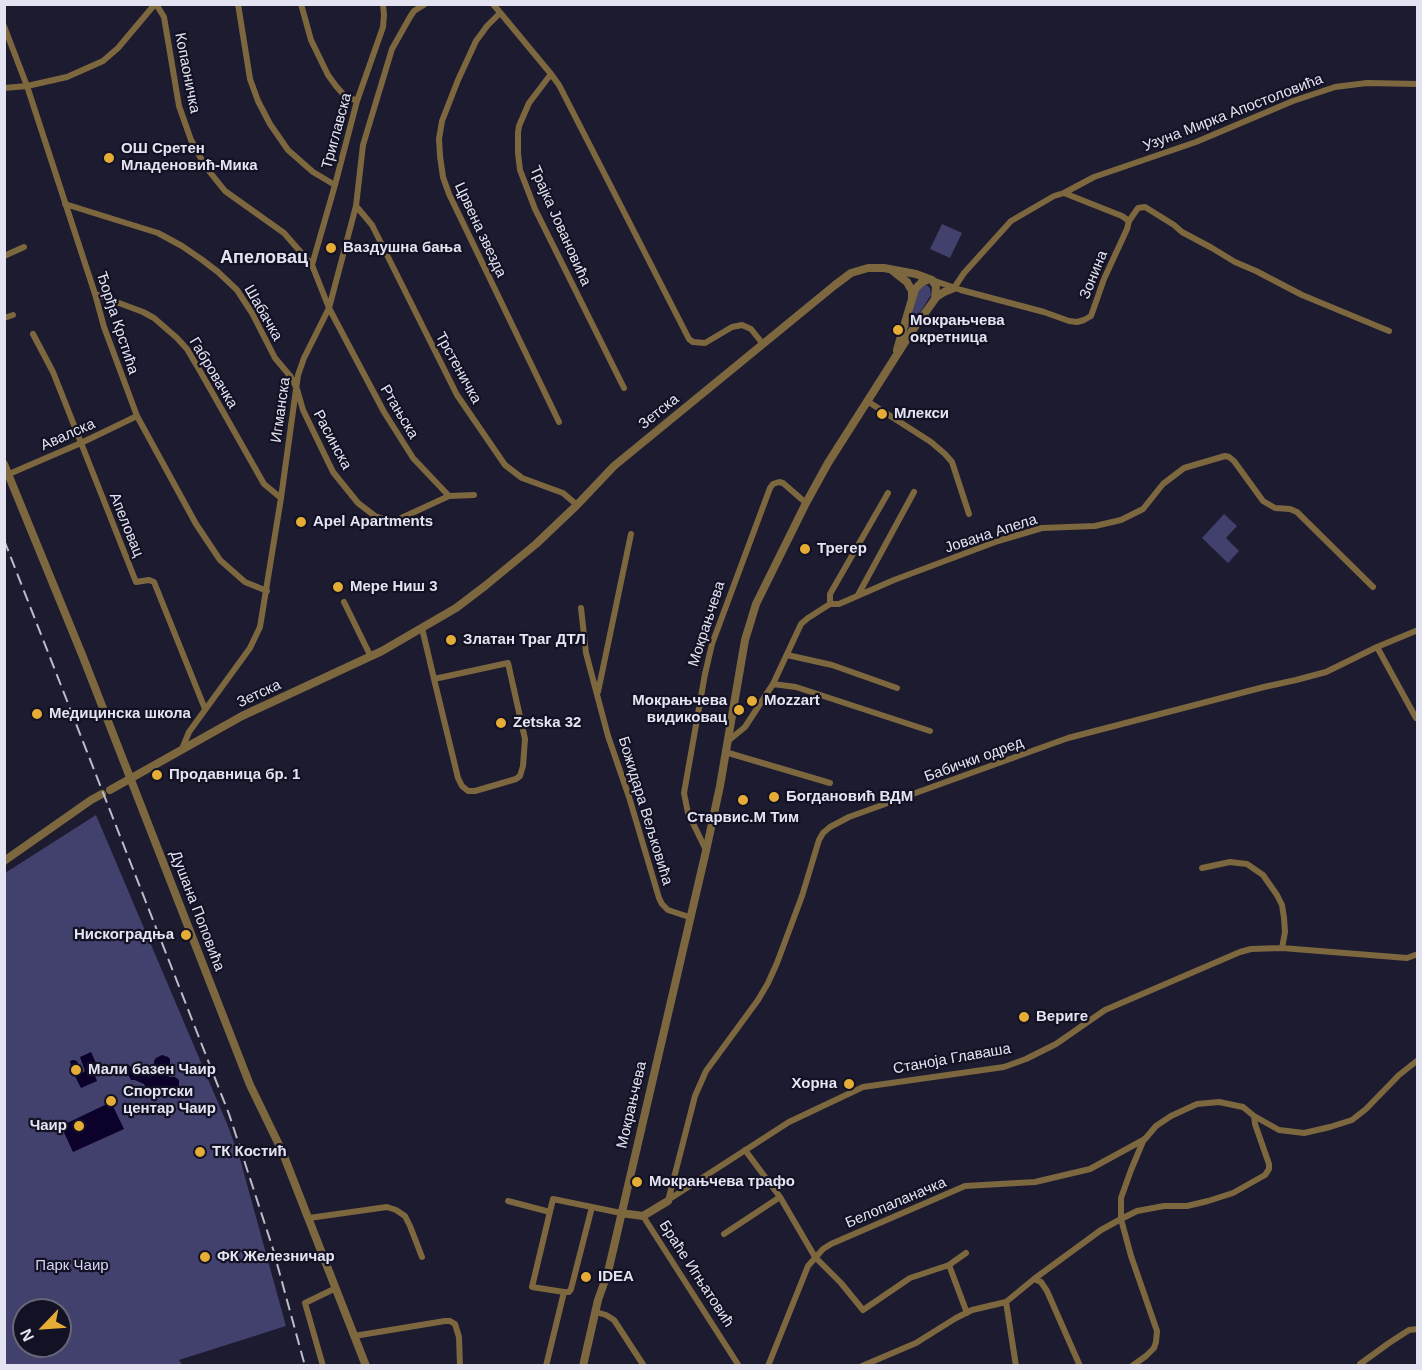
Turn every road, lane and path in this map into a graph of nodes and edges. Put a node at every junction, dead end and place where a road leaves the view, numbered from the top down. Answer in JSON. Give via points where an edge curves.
{"nodes":[{"id":1,"x":155,"y":4,"type":"edge"},
{"id":2,"x":238,"y":4,"type":"edge"},
{"id":3,"x":301,"y":4,"type":"edge"},
{"id":4,"x":383,"y":4,"type":"edge"},
{"id":5,"x":425,"y":4,"type":"edge"},
{"id":6,"x":493,"y":4,"type":"edge"},
{"id":7,"x":500,"y":13,"type":"junction"},
{"id":8,"x":4,"y":26,"type":"edge"},
{"id":9,"x":552,"y":74,"type":"junction"},
{"id":10,"x":1418,"y":84,"type":"edge"},
{"id":11,"x":27,"y":86,"type":"junction"},
{"id":12,"x":4,"y":88,"type":"edge"},
{"id":13,"x":357,"y":101,"type":"junction"},
{"id":14,"x":336,"y":185,"type":"junction"},
{"id":15,"x":1064,"y":193,"type":"junction"},
{"id":16,"x":65,"y":204,"type":"junction"},
{"id":17,"x":356,"y":206,"type":"junction"},
{"id":18,"x":1128,"y":221,"type":"junction"},
{"id":19,"x":24,"y":248,"type":"dead end"},
{"id":20,"x":5,"y":255,"type":"edge"},
{"id":21,"x":312,"y":265,"type":"junction"},
{"id":22,"x":890,"y":269,"type":"junction"},
{"id":23,"x":931,"y":279,"type":"junction"},
{"id":24,"x":954,"y":288,"type":"junction"},
{"id":25,"x":95,"y":294,"type":"junction"},
{"id":26,"x":912,"y":297,"type":"junction"},
{"id":27,"x":935,"y":299,"type":"junction"},
{"id":28,"x":329,"y":308,"type":"junction"},
{"id":29,"x":13,"y":315,"type":"dead end"},
{"id":30,"x":4,"y":318,"type":"edge"},
{"id":31,"x":1389,"y":331,"type":"dead end"},
{"id":32,"x":33,"y":334,"type":"dead end"},
{"id":33,"x":763,"y":344,"type":"junction"},
{"id":34,"x":894,"y":359,"type":"junction"},
{"id":35,"x":624,"y":388,"type":"dead end"},
{"id":36,"x":297,"y":389,"type":"junction"},
{"id":37,"x":867,"y":401,"type":"junction"},
{"id":38,"x":137,"y":417,"type":"junction"},
{"id":39,"x":559,"y":422,"type":"dead end"},
{"id":40,"x":81,"y":443,"type":"junction"},
{"id":41,"x":4,"y":464,"type":"edge"},
{"id":42,"x":9,"y":474,"type":"junction"},
{"id":43,"x":914,"y":492,"type":"dead end"},
{"id":44,"x":888,"y":493,"type":"dead end"},
{"id":45,"x":474,"y":495,"type":"dead end"},
{"id":46,"x":449,"y":496,"type":"junction"},
{"id":47,"x":281,"y":498,"type":"junction"},
{"id":48,"x":806,"y":503,"type":"junction"},
{"id":49,"x":577,"y":504,"type":"junction"},
{"id":50,"x":969,"y":514,"type":"dead end"},
{"id":51,"x":630,"y":534,"type":"dead end"},
{"id":52,"x":1373,"y":588,"type":"dead end"},
{"id":53,"x":267,"y":591,"type":"junction"},
{"id":54,"x":858,"y":595,"type":"junction"},
{"id":55,"x":344,"y":602,"type":"dead end"},
{"id":56,"x":830,"y":604,"type":"junction"},
{"id":57,"x":581,"y":608,"type":"dead end"},
{"id":58,"x":422,"y":628,"type":"junction"},
{"id":59,"x":1418,"y":630,"type":"edge"},
{"id":60,"x":1377,"y":647,"type":"junction"},
{"id":61,"x":787,"y":655,"type":"junction"},
{"id":62,"x":371,"y":657,"type":"junction"},
{"id":63,"x":434,"y":679,"type":"junction"},
{"id":64,"x":773,"y":684,"type":"junction"},
{"id":65,"x":897,"y":688,"type":"dead end"},
{"id":66,"x":597,"y":695,"type":"junction"},
{"id":67,"x":205,"y":709,"type":"junction"},
{"id":68,"x":1416,"y":718,"type":"dead end"},
{"id":69,"x":930,"y":731,"type":"dead end"},
{"id":70,"x":727,"y":741,"type":"junction"},
{"id":71,"x":182,"y":749,"type":"junction"},
{"id":72,"x":726,"y":752,"type":"junction"},
{"id":73,"x":131,"y":779,"type":"junction"},
{"id":74,"x":830,"y":783,"type":"dead end"},
{"id":75,"x":706,"y":850,"type":"junction"},
{"id":76,"x":5,"y":858,"type":"edge"},
{"id":77,"x":1202,"y":868,"type":"dead end"},
{"id":78,"x":689,"y":917,"type":"junction"},
{"id":79,"x":1282,"y":948,"type":"junction"},
{"id":80,"x":1418,"y":954,"type":"edge"},
{"id":81,"x":1418,"y":1060,"type":"edge"},
{"id":82,"x":1254,"y":1116,"type":"junction"},
{"id":83,"x":1145,"y":1139,"type":"junction"},
{"id":84,"x":745,"y":1150,"type":"junction"},
{"id":85,"x":780,"y":1197,"type":"junction"},
{"id":86,"x":508,"y":1201,"type":"dead end"},
{"id":87,"x":668,"y":1201,"type":"junction"},
{"id":88,"x":592,"y":1207,"type":"junction"},
{"id":89,"x":550,"y":1212,"type":"junction"},
{"id":90,"x":621,"y":1213,"type":"junction"},
{"id":91,"x":643,"y":1216,"type":"junction"},
{"id":92,"x":309,"y":1218,"type":"junction"},
{"id":93,"x":1121,"y":1219,"type":"junction"},
{"id":94,"x":724,"y":1234,"type":"dead end"},
{"id":95,"x":966,"y":1253,"type":"dead end"},
{"id":96,"x":422,"y":1257,"type":"dead end"},
{"id":97,"x":816,"y":1257,"type":"junction"},
{"id":98,"x":949,"y":1265,"type":"junction"},
{"id":99,"x":1034,"y":1279,"type":"junction"},
{"id":100,"x":336,"y":1288,"type":"junction"},
{"id":101,"x":564,"y":1292,"type":"junction"},
{"id":102,"x":1006,"y":1302,"type":"junction"},
{"id":103,"x":596,"y":1312,"type":"junction"},
{"id":104,"x":967,"y":1313,"type":"junction"},
{"id":105,"x":1418,"y":1329,"type":"edge"},
{"id":106,"x":354,"y":1336,"type":"junction"},
{"id":107,"x":1360,"y":1364,"type":"edge"},
{"id":108,"x":323,"y":1365,"type":"edge"},
{"id":109,"x":366,"y":1365,"type":"edge"},
{"id":110,"x":460,"y":1365,"type":"edge"},
{"id":111,"x":546,"y":1365,"type":"edge"},
{"id":112,"x":583,"y":1365,"type":"edge"},
{"id":113,"x":644,"y":1365,"type":"edge"},
{"id":114,"x":739,"y":1365,"type":"edge"},
{"id":115,"x":768,"y":1365,"type":"edge"},
{"id":116,"x":862,"y":1365,"type":"edge"},
{"id":117,"x":1016,"y":1365,"type":"edge"},
{"id":118,"x":1080,"y":1365,"type":"edge"},
{"id":119,"x":1132,"y":1365,"type":"edge"}],
"edges":[{"from":1,"to":11,"type":"street","via":[[103,61],[67,77]]},
{"from":1,"to":21,"type":"street","name":"Копаоничка","via":[[164,18],[178,106],[191,141],[206,166],[225,191],[284,234]]},
{"from":2,"to":14,"type":"street","via":[[250,79],[270,124],[288,150]]},
{"from":3,"to":13,"type":"street","via":[[311,40],[328,75],[344,95]]},
{"from":4,"to":13,"type":"street","name":"Триглавска","via":[[383,27]]},
{"from":5,"to":17,"type":"street","name":"Игманска","via":[[414,11],[392,48],[363,145]]},
{"from":6,"to":7,"type":"street"},
{"from":7,"to":9,"type":"street"},
{"from":7,"to":39,"type":"street","name":"Црвена звезда","via":[[476,41],[442,121],[439,139],[443,177]]},
{"from":8,"to":11,"type":"street","name":"Ђорђа Крстића"},
{"from":9,"to":33,"type":"street","via":[[689,339],[705,343],[742,325],[751,329]]},
{"from":9,"to":35,"type":"street","name":"Трајка Јовановића","via":[[529,104],[519,126],[520,170],[535,209]]},
{"from":10,"to":15,"type":"street","name":"Узуна Мирка Апостоловића","via":[[1335,87],[1094,177]]},
{"from":11,"to":12,"type":"street"},
{"from":11,"to":16,"type":"street","name":"Ђорђа Крстића"},
{"from":13,"to":14,"type":"street","name":"Триглавска"},
{"from":14,"to":21,"type":"street","name":"Триглавска"},
{"from":15,"to":18,"type":"street"},
{"from":15,"to":24,"type":"street","via":[[1011,221]]},
{"from":16,"to":25,"type":"street","name":"Ђорђа Крстића"},
{"from":16,"to":36,"type":"street","name":"Шабачка","via":[[158,233],[218,272],[237,290]]},
{"from":17,"to":28,"type":"street","name":"Игманска"},
{"from":17,"to":49,"type":"street","name":"Трстеничка","via":[[372,225],[457,395],[505,465],[522,478],[563,493]]},
{"from":18,"to":24,"type":"street","name":"Зонина","via":[[1091,316],[1084,320],[1069,321]]},
{"from":18,"to":31,"type":"street","via":[[1138,208],[1146,207],[1235,262]]},
{"from":19,"to":20,"type":"street"},
{"from":21,"to":28,"type":"street","name":"Копаоничка"},
{"from":22,"to":23,"type":"street","name":"Зетска"},
{"from":22,"to":26,"type":"street","via":[[907,282]]},
{"from":22,"to":33,"type":"street","name":"Зетска","via":[[868,268],[851,273]]},
{"from":23,"to":24,"type":"street","name":"Зонина"},
{"from":23,"to":26,"type":"street","name":"Мокрањчева","via":[[918,285]]},
{"from":23,"to":27,"type":"street","via":[[936,286]]},
{"from":24,"to":27,"type":"street"},
{"from":25,"to":38,"type":"street","name":"Ђорђа Крстића"},
{"from":25,"to":47,"type":"street","name":"Габровачка","via":[[143,312],[177,338],[264,484]]},
{"from":26,"to":34,"type":"street","name":"Мокрањчева"},
{"from":27,"to":34,"type":"street","name":"Мокрањчева"},
{"from":28,"to":36,"type":"street","name":"Игманска","via":[[304,358]]},
{"from":28,"to":46,"type":"street","name":"Ртањска","via":[[413,458]]},
{"from":29,"to":30,"type":"street"},
{"from":32,"to":40,"type":"street","name":"Апеловац","via":[[54,372]]},
{"from":33,"to":49,"type":"street","name":"Зетска","via":[[614,466]]},
{"from":34,"to":37,"type":"street","name":"Мокрањчева"},
{"from":36,"to":46,"type":"street","name":"Расинска","via":[[333,472],[358,503],[375,516],[399,519]]},
{"from":36,"to":47,"type":"street","name":"Игманска"},
{"from":37,"to":48,"type":"street","name":"Мокрањчева"},
{"from":37,"to":50,"type":"street","via":[[945,454],[952,462]]},
{"from":38,"to":40,"type":"street","name":"Авалска"},
{"from":38,"to":53,"type":"street","name":"Ђорђа Крстића","via":[[220,560],[245,582]]},
{"from":40,"to":42,"type":"street","name":"Авалска"},
{"from":40,"to":67,"type":"street","name":"Апеловац","via":[[136,582],[154,582]]},
{"from":41,"to":42,"type":"street","name":"Душана Поповића"},
{"from":42,"to":73,"type":"street","name":"Душана Поповића"},
{"from":43,"to":54,"type":"street"},
{"from":44,"to":56,"type":"street","via":[[830,594]]},
{"from":45,"to":46,"type":"street"},
{"from":47,"to":53,"type":"street","name":"Игманска"},
{"from":48,"to":70,"type":"street","name":"Мокрањчева","via":[[756,604],[745,640]]},
{"from":48,"to":75,"type":"street","name":"Мокрањчева","via":[[783,483],[770,488],[712,644],[684,793],[688,813]]},
{"from":49,"to":58,"type":"street","name":"Зетска","via":[[485,586]]},
{"from":51,"to":66,"type":"street","name":"Божидара Вељковића"},
{"from":52,"to":54,"type":"street","name":"Јована Апела","via":[[1297,512],[1263,501],[1234,461],[1225,456],[1184,468],[1163,484],[1143,509],[1121,520],[1095,526],[1042,528]]},
{"from":53,"to":67,"type":"street","name":"Игманска","via":[[260,627],[250,648]]},
{"from":54,"to":56,"type":"street","name":"Јована Апела","via":[[840,604]]},
{"from":55,"to":62,"type":"street"},
{"from":56,"to":61,"type":"street","name":"Јована Апела","via":[[801,624]]},
{"from":57,"to":66,"type":"street","name":"Божидара Вељковића","via":[[586,653]]},
{"from":58,"to":62,"type":"street","name":"Зетска"},
{"from":58,"to":63,"type":"street"},
{"from":59,"to":60,"type":"street","name":"Бабички одред"},
{"from":60,"to":68,"type":"street"},
{"from":60,"to":87,"type":"street","name":"Бабички одред","via":[[1326,672],[1068,738],[830,827],[819,840],[768,983],[706,1071],[695,1096]]},
{"from":61,"to":64,"type":"street","name":"Јована Апела"},
{"from":61,"to":65,"type":"street","via":[[832,665]]},
{"from":62,"to":71,"type":"street","name":"Зетска","via":[[242,716]]},
{"from":63,"to":63,"type":"street","via":[[462,786],[475,791],[520,776],[525,739],[508,663]]},
{"from":64,"to":69,"type":"street","via":[[796,687]]},
{"from":64,"to":70,"type":"street","name":"Јована Апела","via":[[745,728]]},
{"from":66,"to":78,"type":"street","name":"Божидара Вељковића","via":[[659,898],[668,910]]},
{"from":67,"to":71,"type":"street","name":"Игманска"},
{"from":70,"to":72,"type":"street","name":"Мокрањчева"},
{"from":71,"to":73,"type":"street","name":"Зетска"},
{"from":72,"to":74,"type":"street"},
{"from":72,"to":75,"type":"street","name":"Мокрањчева"},
{"from":73,"to":76,"type":"street","name":"Зетска","via":[[91,800]]},
{"from":73,"to":92,"type":"street","name":"Душана Поповића","via":[[248,1079]]},
{"from":75,"to":78,"type":"street","name":"Мокрањчева"},
{"from":77,"to":79,"type":"street","via":[[1230,862],[1246,864],[1263,875],[1281,905],[1285,932]]},
{"from":78,"to":90,"type":"street","name":"Мокрањчева"},
{"from":79,"to":80,"type":"street","name":"Станоја Главаша","via":[[1407,958]]},
{"from":79,"to":84,"type":"street","name":"Станоја Главаша","via":[[1240,952],[1104,1010],[1056,1044],[1004,1067],[862,1087],[789,1122]]},
{"from":81,"to":82,"type":"street","name":"Белопаланачка","via":[[1366,1109],[1341,1124],[1304,1133],[1279,1130]]},
{"from":82,"to":83,"type":"street","name":"Белопаланачка","via":[[1243,1107],[1219,1102],[1197,1104],[1156,1126]]},
{"from":82,"to":93,"type":"street","via":[[1269,1164],[1265,1175],[1208,1201],[1137,1211]]},
{"from":83,"to":93,"type":"street","via":[[1121,1198]]},
{"from":83,"to":97,"type":"street","name":"Белопаланачка","via":[[1090,1169],[1065,1176],[1035,1182],[964,1186],[831,1244]]},
{"from":84,"to":85,"type":"street"},
{"from":84,"to":87,"type":"street","name":"Станоја Главаша"},
{"from":85,"to":94,"type":"street"},
{"from":85,"to":97,"type":"street"},
{"from":86,"to":89,"type":"street"},
{"from":87,"to":91,"type":"street","name":"Станоја Главаша"},
{"from":88,"to":89,"type":"street","via":[[553,1199]]},
{"from":88,"to":90,"type":"street"},
{"from":88,"to":101,"type":"street","via":[[572,1289]]},
{"from":89,"to":101,"type":"street","via":[[532,1287]]},
{"from":90,"to":91,"type":"street","name":"Браће Игњатовић"},
{"from":90,"to":103,"type":"street","name":"Мокрањчева"},
{"from":91,"to":114,"type":"street","name":"Браће Игњатовић"},
{"from":92,"to":96,"type":"street","via":[[387,1207],[396,1210],[405,1216]]},
{"from":92,"to":100,"type":"street","name":"Душана Поповића"},
{"from":93,"to":99,"type":"street"},
{"from":93,"to":119,"type":"street","via":[[1157,1331],[1154,1348]]},
{"from":95,"to":98,"type":"street"},
{"from":97,"to":98,"type":"street","via":[[862,1310],[910,1278]]},
{"from":97,"to":115,"type":"street","name":"Белопаланачка","via":[[802,1278]]},
{"from":98,"to":104,"type":"street"},
{"from":99,"to":102,"type":"street"},
{"from":99,"to":118,"type":"street","via":[[1047,1291]]},
{"from":100,"to":106,"type":"street","name":"Душана Поповића"},
{"from":100,"to":108,"type":"street","via":[[305,1303]]},
{"from":101,"to":111,"type":"street"},
{"from":102,"to":104,"type":"street"},
{"from":102,"to":117,"type":"street"},
{"from":103,"to":112,"type":"street","name":"Мокрањчева"},
{"from":103,"to":113,"type":"street","via":[[614,1320]]},
{"from":104,"to":116,"type":"street","via":[[916,1343]]},
{"from":105,"to":107,"type":"street","via":[[1408,1330]]},
{"from":106,"to":109,"type":"street","name":"Душана Поповића"},
{"from":106,"to":110,"type":"street","via":[[450,1321],[459,1336]]}]}
